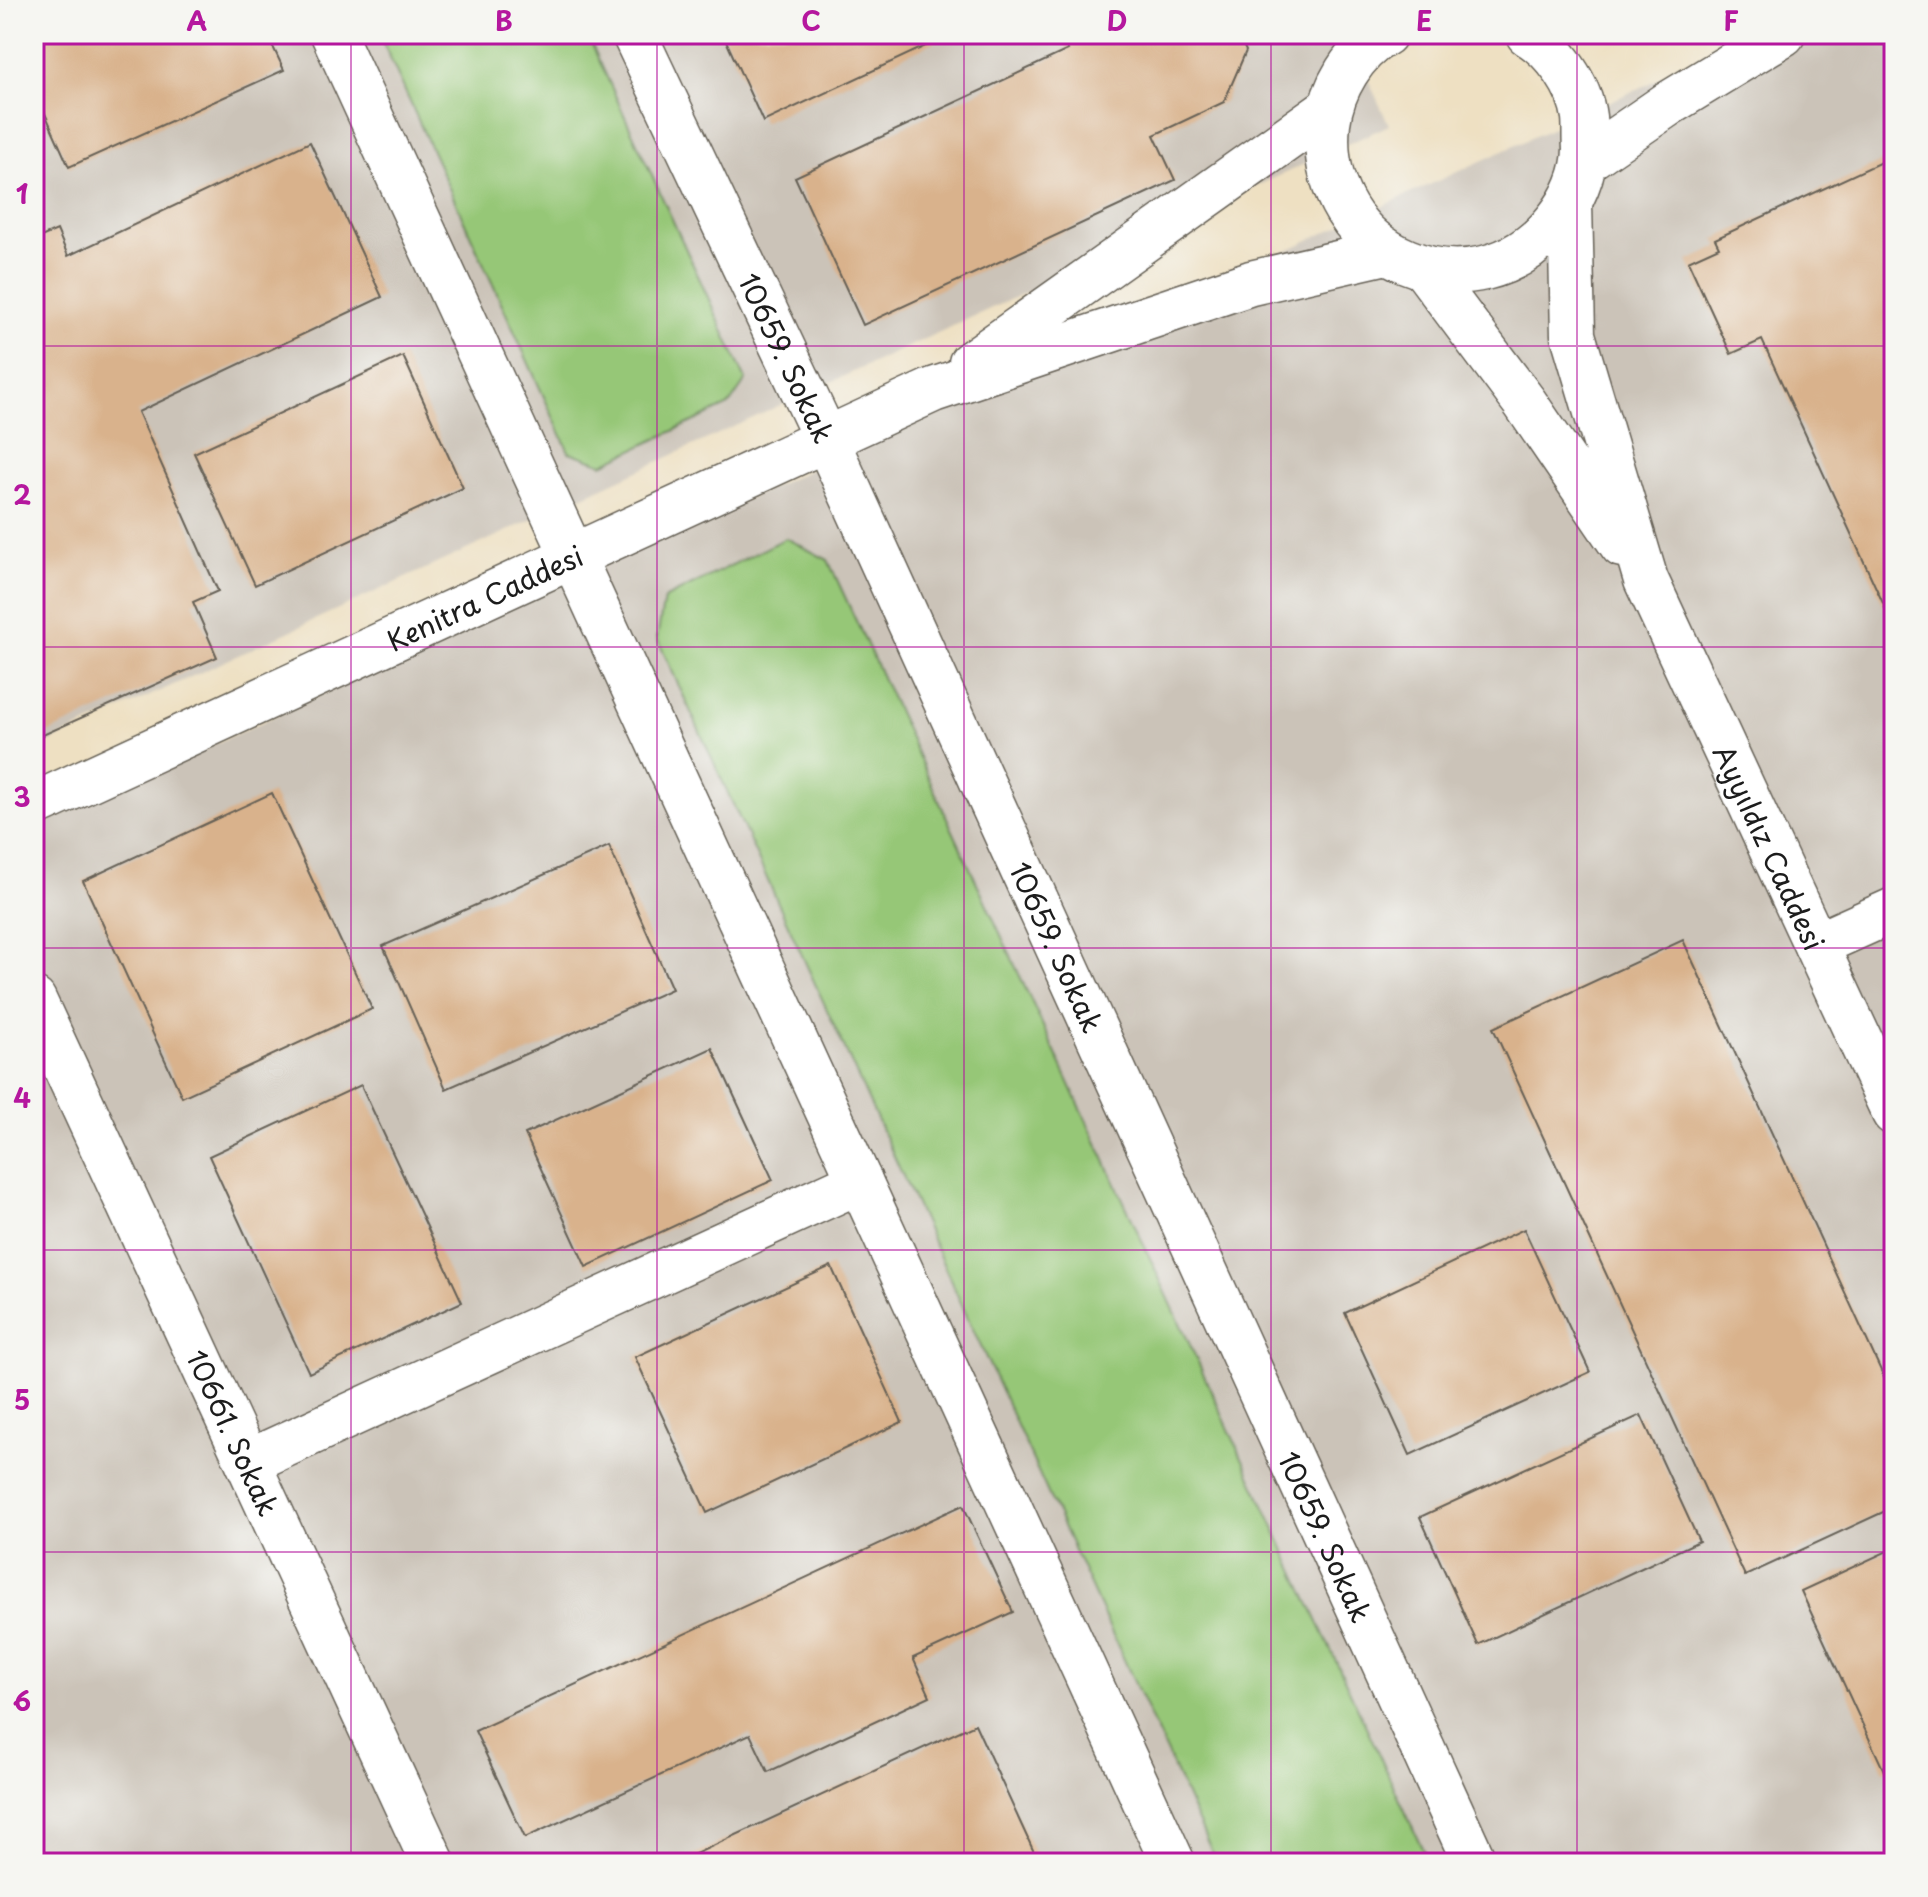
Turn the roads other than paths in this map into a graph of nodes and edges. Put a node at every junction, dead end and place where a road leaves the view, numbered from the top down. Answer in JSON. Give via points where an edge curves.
{"nodes":[{"id":1,"x":333,"y":34,"type":"edge"},
{"id":2,"x":634,"y":34,"type":"edge"},
{"id":3,"x":1385,"y":34,"type":"edge"},
{"id":4,"x":1528,"y":34,"type":"edge"},
{"id":5,"x":1783,"y":34,"type":"edge"},
{"id":6,"x":1338,"y":71,"type":"edge"},
{"id":7,"x":1585,"y":161,"type":"junction"},
{"id":8,"x":1570,"y":203,"type":"junction"},
{"id":9,"x":1405,"y":260,"type":"junction"},
{"id":10,"x":933,"y":390,"type":"junction"},
{"id":11,"x":826,"y":439,"type":"junction"},
{"id":12,"x":573,"y":556,"type":"junction"},
{"id":13,"x":1646,"y":580,"type":"junction"},
{"id":14,"x":34,"y":805,"type":"edge"},
{"id":15,"x":1894,"y":910,"type":"edge"},
{"id":16,"x":1816,"y":945,"type":"junction"},
{"id":17,"x":34,"y":1000,"type":"edge"},
{"id":18,"x":1894,"y":1113,"type":"edge"},
{"id":19,"x":860,"y":1181,"type":"junction"},
{"id":20,"x":248,"y":1462,"type":"junction"},
{"id":21,"x":433,"y":1863,"type":"edge"},
{"id":22,"x":1173,"y":1863,"type":"edge"},
{"id":23,"x":1475,"y":1863,"type":"edge"}],
"edges":[{"from":1,"to":12,"type":"street"},
{"from":2,"to":11,"type":"street","name":"10659. Sokak"},
{"from":3,"to":6,"type":"street"},
{"from":4,"to":7,"type":"street","via":[[1568,73],[1584,115]]},
{"from":5,"to":7,"type":"street"},
{"from":6,"to":9,"type":"street","name":"Ayyıldız Caddesi","via":[[1326,149],[1335,190],[1355,225]]},
{"from":6,"to":10,"type":"street"},
{"from":7,"to":8,"type":"street"},
{"from":8,"to":9,"type":"street","via":[[1542,239],[1504,263],[1464,272]]},
{"from":8,"to":13,"type":"street","name":"Ayyıldız Caddesi","via":[[1573,335]]},
{"from":9,"to":10,"type":"street","via":[[1251,283]]},
{"from":9,"to":13,"type":"street","name":"Ayyıldız Caddesi","via":[[1525,403]]},
{"from":10,"to":11,"type":"street","name":"Kenitra Caddesi"},
{"from":11,"to":12,"type":"street","name":"Kenitra Caddesi"},
{"from":11,"to":23,"type":"street","name":"10659. Sokak"},
{"from":12,"to":14,"type":"street","name":"Kenitra Caddesi"},
{"from":12,"to":19,"type":"street"},
{"from":13,"to":16,"type":"street","name":"Ayyıldız Caddesi"},
{"from":15,"to":16,"type":"street"},
{"from":16,"to":18,"type":"street","name":"Ayyıldız Caddesi"},
{"from":17,"to":20,"type":"street","name":"10661. Sokak"},
{"from":19,"to":20,"type":"street"},
{"from":19,"to":22,"type":"street"},
{"from":20,"to":21,"type":"street","name":"10661. Sokak"}]}
